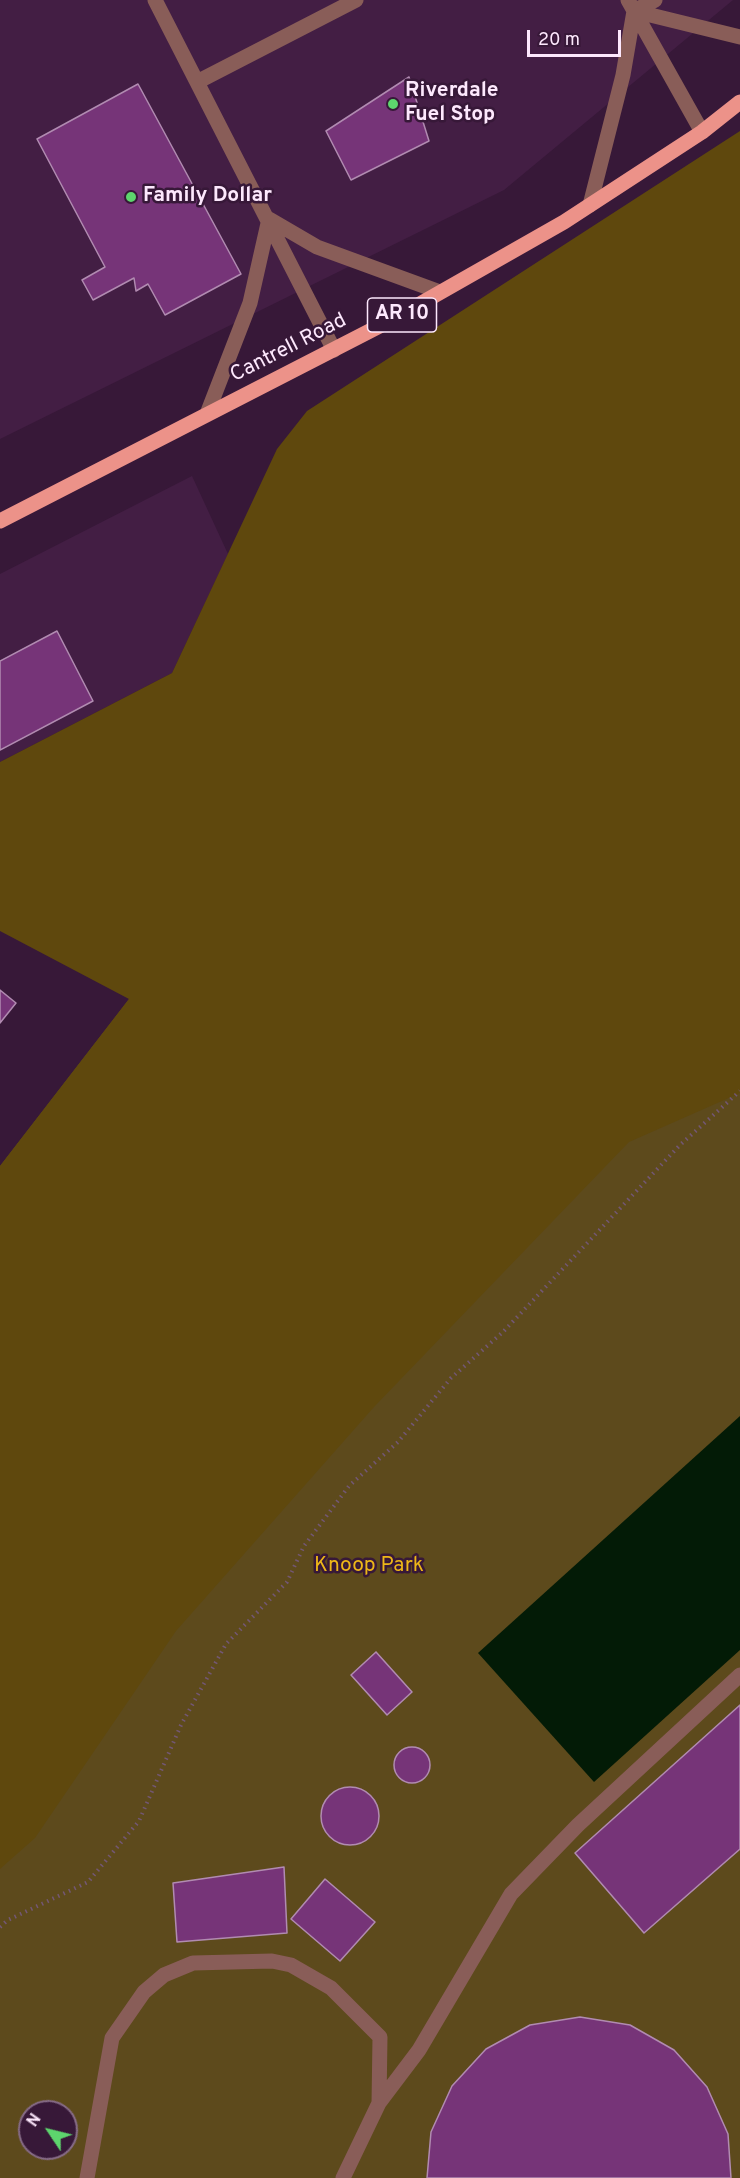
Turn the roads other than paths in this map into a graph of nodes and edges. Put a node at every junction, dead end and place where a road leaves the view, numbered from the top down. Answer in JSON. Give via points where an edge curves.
{"nodes":[{"id":1,"x":155,"y":0,"type":"edge"},
{"id":2,"x":356,"y":0,"type":"edge"},
{"id":3,"x":656,"y":0,"type":"edge"},
{"id":4,"x":631,"y":5,"type":"edge"},
{"id":5,"x":740,"y":37,"type":"edge"},
{"id":6,"x":197,"y":82,"type":"junction"},
{"id":7,"x":740,"y":102,"type":"edge"},
{"id":8,"x":702,"y":132,"type":"junction"},
{"id":9,"x":590,"y":205,"type":"junction"},
{"id":10,"x":269,"y":219,"type":"junction"},
{"id":11,"x":440,"y":292,"type":"junction"},
{"id":12,"x":334,"y":350,"type":"junction"},
{"id":13,"x":207,"y":414,"type":"junction"},
{"id":14,"x":0,"y":521,"type":"edge"},
{"id":15,"x":740,"y":1675,"type":"edge"},
{"id":16,"x":379,"y":2103,"type":"junction"},
{"id":17,"x":87,"y":2178,"type":"edge"},
{"id":18,"x":343,"y":2178,"type":"edge"}],
"edges":[{"from":1,"to":6,"type":"lane"},
{"from":2,"to":6,"type":"lane"},
{"from":3,"to":4,"type":"lane"},
{"from":4,"to":5,"type":"lane"},
{"from":4,"to":8,"type":"lane"},
{"from":4,"to":9,"type":"lane","via":[[623,75]]},
{"from":6,"to":10,"type":"lane"},
{"from":7,"to":8,"type":"main road","name":"Cantrell Road","number":"AR 10"},
{"from":8,"to":9,"type":"main road","name":"Cantrell Road","number":"AR 10"},
{"from":9,"to":11,"type":"main road","name":"Cantrell Road","number":"AR 10"},
{"from":10,"to":11,"type":"lane","via":[[317,247]]},
{"from":10,"to":12,"type":"lane"},
{"from":10,"to":13,"type":"lane","via":[[250,303]]},
{"from":11,"to":12,"type":"main road","name":"Cantrell Road","number":"AR 10"},
{"from":12,"to":13,"type":"main road","name":"Cantrell Road","number":"AR 10"},
{"from":13,"to":14,"type":"main road","name":"Cantrell Road","number":"AR 10"},
{"from":15,"to":16,"type":"lane","via":[[578,1825],[511,1894],[419,2050]]},
{"from":16,"to":17,"type":"lane","via":[[380,2037],[326,1984],[291,1965],[272,1961],[193,1963],[164,1975],[144,1992],[112,2038]]},
{"from":16,"to":18,"type":"lane"}]}
